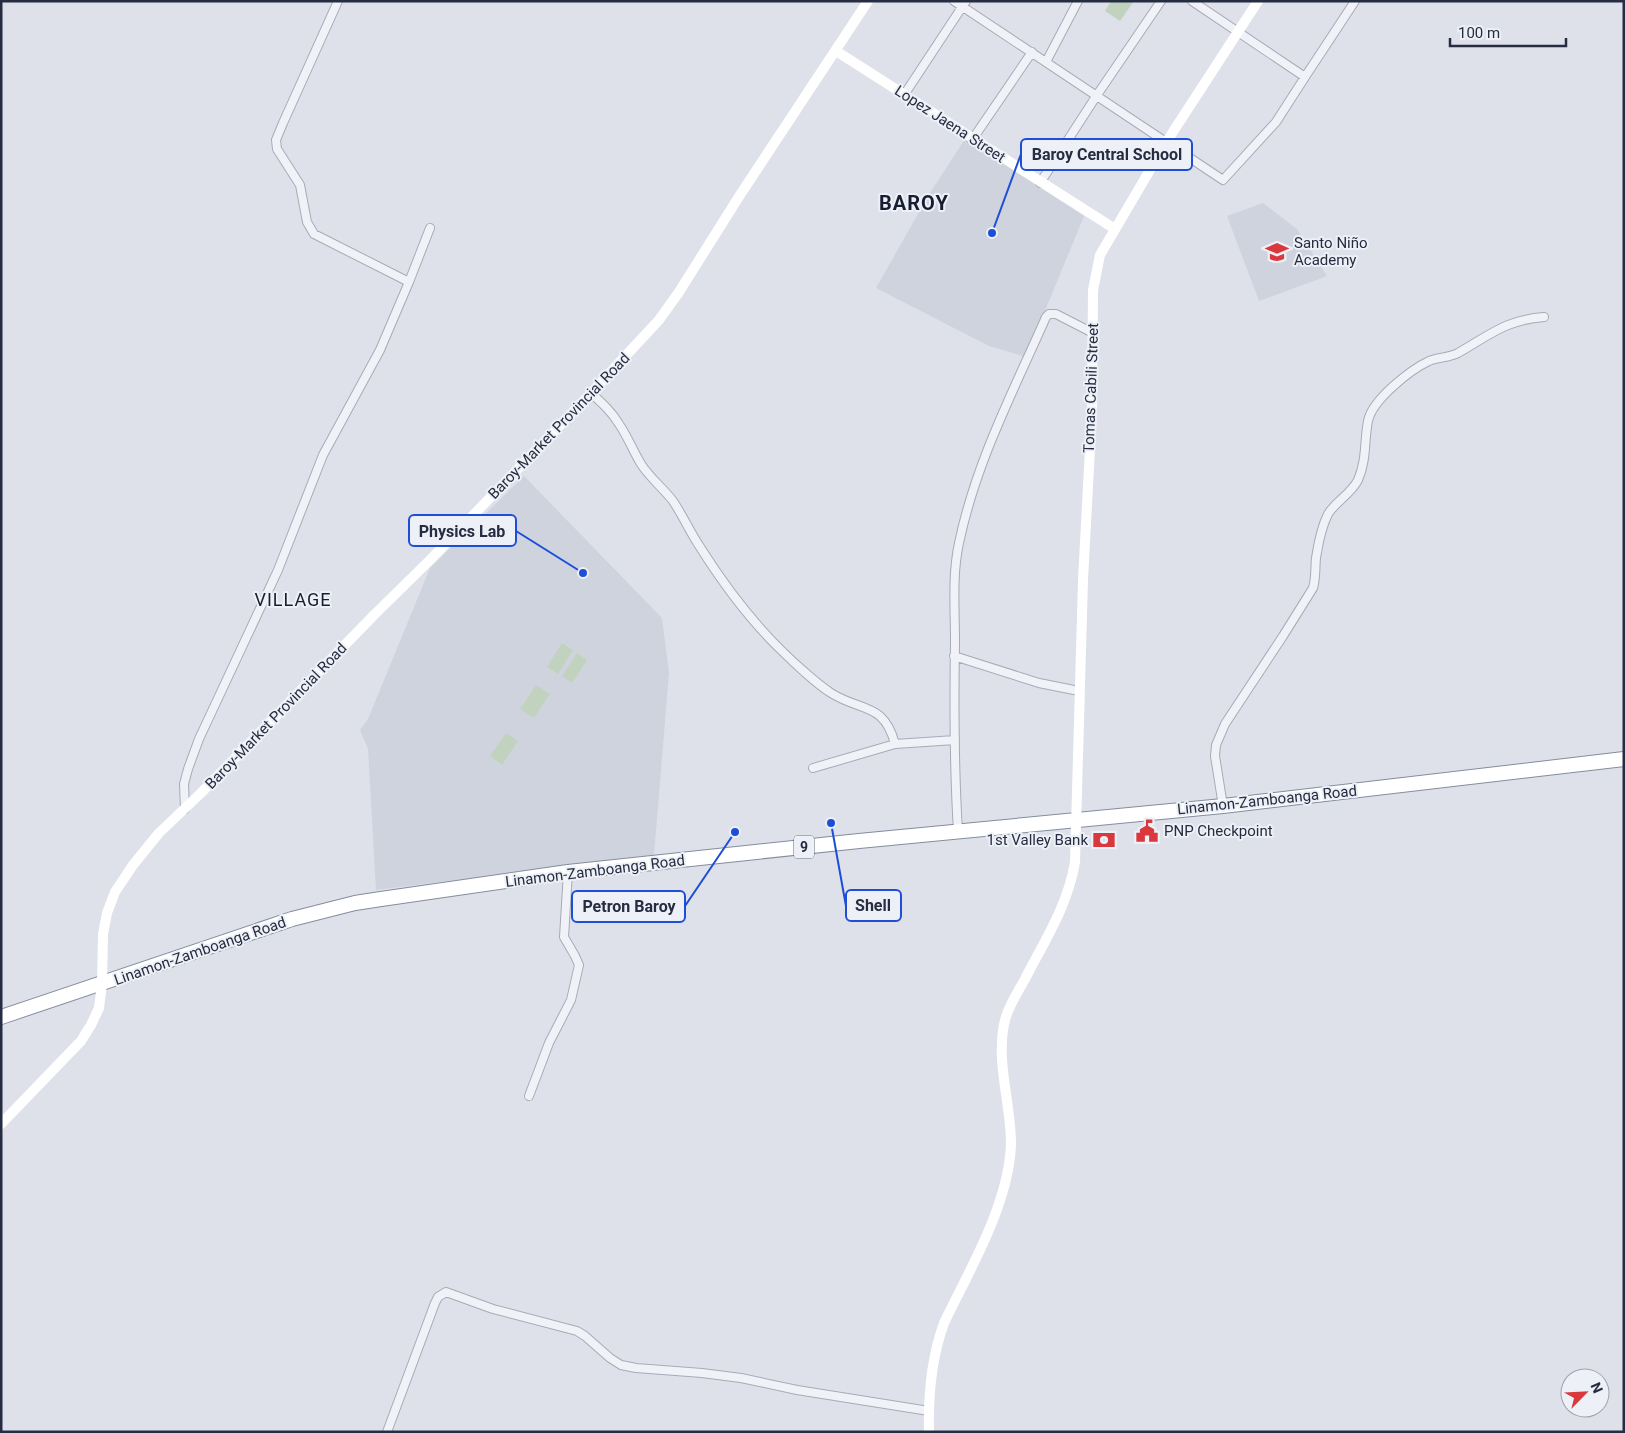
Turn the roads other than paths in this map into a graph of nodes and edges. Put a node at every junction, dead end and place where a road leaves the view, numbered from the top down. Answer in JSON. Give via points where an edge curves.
{"nodes":[{"id":1,"x":338,"y":1,"type":"edge"},
{"id":2,"x":868,"y":1,"type":"edge"},
{"id":3,"x":954,"y":1,"type":"edge"},
{"id":4,"x":1078,"y":1,"type":"edge"},
{"id":5,"x":1161,"y":1,"type":"edge"},
{"id":6,"x":1192,"y":1,"type":"edge"},
{"id":7,"x":1258,"y":1,"type":"edge"},
{"id":8,"x":1355,"y":1,"type":"edge"},
{"id":9,"x":964,"y":4,"type":"edge"},
{"id":10,"x":1238,"y":33,"type":"junction"},
{"id":11,"x":836,"y":51,"type":"junction"},
{"id":12,"x":1032,"y":52,"type":"junction"},
{"id":13,"x":1046,"y":62,"type":"junction"},
{"id":14,"x":1305,"y":78,"type":"junction"},
{"id":15,"x":904,"y":95,"type":"junction"},
{"id":16,"x":1097,"y":95,"type":"junction"},
{"id":17,"x":972,"y":140,"type":"junction"},
{"id":18,"x":1167,"y":141,"type":"junction"},
{"id":19,"x":1040,"y":183,"type":"junction"},
{"id":20,"x":430,"y":228,"type":"dead end"},
{"id":21,"x":1115,"y":230,"type":"junction"},
{"id":22,"x":409,"y":282,"type":"junction"},
{"id":23,"x":1544,"y":317,"type":"dead end"},
{"id":24,"x":1093,"y":333,"type":"junction"},
{"id":25,"x":591,"y":393,"type":"junction"},
{"id":26,"x":954,"y":656,"type":"junction"},
{"id":27,"x":1080,"y":691,"type":"junction"},
{"id":28,"x":955,"y":740,"type":"junction"},
{"id":29,"x":895,"y":744,"type":"junction"},
{"id":30,"x":1624,"y":759,"type":"edge"},
{"id":31,"x":813,"y":768,"type":"dead end"},
{"id":32,"x":1223,"y":806,"type":"junction"},
{"id":33,"x":185,"y":809,"type":"junction"},
{"id":34,"x":1077,"y":821,"type":"junction"},
{"id":35,"x":958,"y":831,"type":"junction"},
{"id":36,"x":568,"y":872,"type":"junction"},
{"id":37,"x":102,"y":984,"type":"junction"},
{"id":38,"x":1,"y":1017,"type":"edge"},
{"id":39,"x":529,"y":1096,"type":"dead end"},
{"id":40,"x":1,"y":1124,"type":"edge"},
{"id":41,"x":929,"y":1410,"type":"junction"},
{"id":42,"x":387,"y":1432,"type":"edge"},
{"id":43,"x":929,"y":1432,"type":"edge"}],
"edges":[{"from":1,"to":22,"type":"street","via":[[283,122],[276,140],[277,149],[300,185],[307,222],[314,234]]},
{"from":2,"to":11,"type":"street","name":"Baroy-Market Provincial Road"},
{"from":3,"to":9,"type":"street"},
{"from":4,"to":13,"type":"street"},
{"from":5,"to":16,"type":"street"},
{"from":6,"to":10,"type":"street"},
{"from":7,"to":10,"type":"street","name":"Tomas Cabili Street"},
{"from":8,"to":14,"type":"street"},
{"from":9,"to":12,"type":"street"},
{"from":9,"to":15,"type":"street"},
{"from":10,"to":14,"type":"street"},
{"from":10,"to":18,"type":"street","name":"Tomas Cabili Street"},
{"from":11,"to":15,"type":"street","name":"Lopez Jaena Street"},
{"from":11,"to":25,"type":"street","name":"Baroy-Market Provincial Road","via":[[659,320]]},
{"from":12,"to":13,"type":"street"},
{"from":12,"to":17,"type":"street"},
{"from":13,"to":16,"type":"street"},
{"from":14,"to":18,"type":"street","via":[[1276,122],[1223,180]]},
{"from":15,"to":17,"type":"street","name":"Lopez Jaena Street"},
{"from":16,"to":18,"type":"street"},
{"from":16,"to":19,"type":"street"},
{"from":17,"to":19,"type":"street","name":"Lopez Jaena Street"},
{"from":18,"to":21,"type":"street","name":"Tomas Cabili Street"},
{"from":19,"to":21,"type":"street","name":"Lopez Jaena Street"},
{"from":20,"to":22,"type":"street"},
{"from":21,"to":24,"type":"street","name":"Tomas Cabili Street","via":[[1100,255],[1095,273]]},
{"from":22,"to":33,"type":"street","via":[[380,350],[323,455],[278,570],[199,739],[184,784]]},
{"from":23,"to":32,"type":"street","via":[[1505,325],[1456,354],[1426,362],[1374,405],[1368,419],[1366,452],[1357,481],[1328,514],[1316,557],[1313,588],[1225,724],[1216,745]]},
{"from":24,"to":26,"type":"street","via":[[1056,314],[1049,314],[997,423],[959,544]]},
{"from":24,"to":27,"type":"street","name":"Tomas Cabili Street"},
{"from":25,"to":29,"type":"street","via":[[620,425],[640,462],[672,500],[698,545],[746,612],[782,651],[828,691],[883,718]]},
{"from":25,"to":33,"type":"street","name":"Baroy-Market Provincial Road"},
{"from":26,"to":27,"type":"street","via":[[1039,683]]},
{"from":26,"to":28,"type":"street"},
{"from":27,"to":34,"type":"street","name":"Tomas Cabili Street"},
{"from":28,"to":29,"type":"street"},
{"from":28,"to":35,"type":"street"},
{"from":29,"to":31,"type":"street"},
{"from":30,"to":32,"type":"highway","name":"Linamon-Zamboanga Road","number":"9"},
{"from":32,"to":34,"type":"highway","name":"Linamon-Zamboanga Road","number":"9"},
{"from":33,"to":37,"type":"street","name":"Baroy-Market Provincial Road","via":[[159,833],[115,892],[106,913],[103,934]]},
{"from":34,"to":35,"type":"highway","name":"Linamon-Zamboanga Road","number":"9"},
{"from":34,"to":41,"type":"street","name":"Tomas Cabili Street","via":[[1076,862],[1067,896],[1006,1018],[1001,1048],[1011,1143],[1006,1183],[998,1208],[938,1339]]},
{"from":35,"to":36,"type":"highway","name":"Linamon-Zamboanga Road","number":"9"},
{"from":36,"to":37,"type":"highway","name":"Linamon-Zamboanga Road","number":"9","via":[[355,903],[292,919]]},
{"from":36,"to":39,"type":"street","via":[[564,937],[578,965],[571,1000],[549,1043]]},
{"from":37,"to":38,"type":"highway","name":"Linamon-Zamboanga Road","number":"9"},
{"from":37,"to":40,"type":"street","name":"Baroy-Market Provincial Road","via":[[99,1008],[81,1041]]},
{"from":41,"to":42,"type":"street","via":[[797,1390],[742,1378],[621,1365],[577,1331],[493,1309],[446,1292],[435,1302]]},
{"from":41,"to":43,"type":"street","name":"Tomas Cabili Street"}]}
